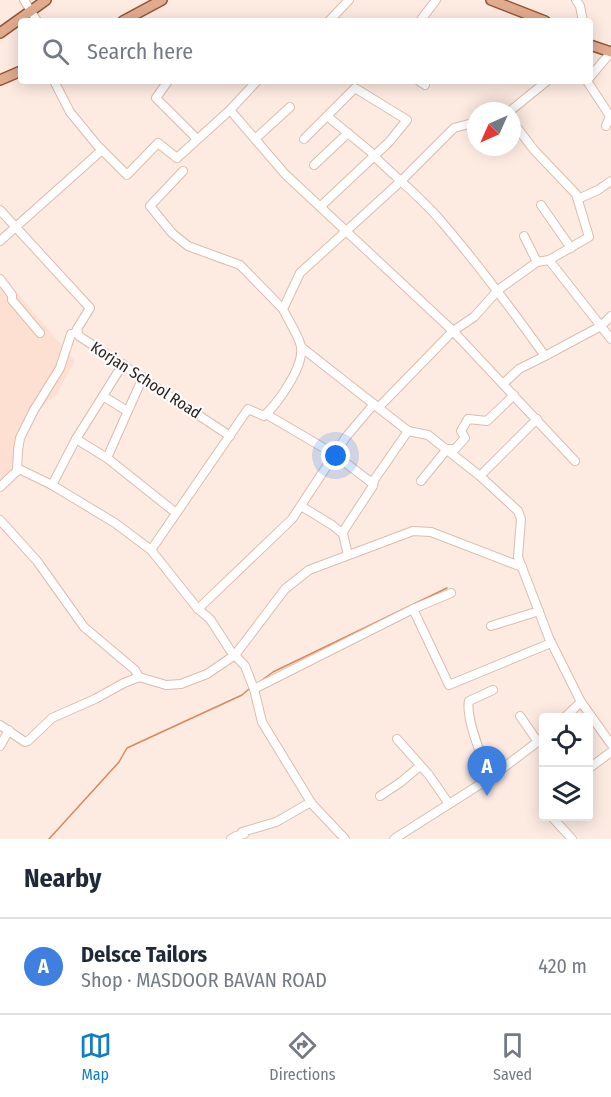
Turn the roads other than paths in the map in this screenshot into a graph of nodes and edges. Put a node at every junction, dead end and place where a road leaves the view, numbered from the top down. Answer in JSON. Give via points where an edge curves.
{"nodes":[{"id":1,"x":24,"y":0,"type":"edge"},
{"id":2,"x":46,"y":0,"type":"edge"},
{"id":3,"x":162,"y":0,"type":"edge"},
{"id":4,"x":349,"y":0,"type":"edge"},
{"id":5,"x":436,"y":0,"type":"edge"},
{"id":6,"x":491,"y":0,"type":"edge"},
{"id":7,"x":576,"y":0,"type":"edge"},
{"id":8,"x":30,"y":11,"type":"junction"},
{"id":9,"x":20,"y":18,"type":"edge"},
{"id":10,"x":35,"y":18,"type":"edge"},
{"id":11,"x":129,"y":18,"type":"edge"},
{"id":12,"x":332,"y":18,"type":"edge"},
{"id":13,"x":422,"y":18,"type":"edge"},
{"id":14,"x":537,"y":18,"type":"edge"},
{"id":15,"x":582,"y":18,"type":"edge"},
{"id":16,"x":18,"y":20,"type":"edge"},
{"id":17,"x":0,"y":33,"type":"edge"},
{"id":18,"x":593,"y":46,"type":"edge"},
{"id":19,"x":611,"y":52,"type":"edge"},
{"id":20,"x":18,"y":72,"type":"edge"},
{"id":21,"x":593,"y":73,"type":"edge"},
{"id":22,"x":0,"y":80,"type":"edge"},
{"id":23,"x":56,"y":84,"type":"edge"},
{"id":24,"x":166,"y":84,"type":"edge"},
{"id":25,"x":254,"y":84,"type":"edge"},
{"id":26,"x":544,"y":84,"type":"edge"},
{"id":27,"x":589,"y":84,"type":"edge"},
{"id":28,"x":521,"y":104,"type":"edge"},
{"id":29,"x":290,"y":107,"type":"dead end"},
{"id":30,"x":230,"y":110,"type":"junction"},
{"id":31,"x":327,"y":116,"type":"junction"},
{"id":32,"x":467,"y":124,"type":"edge"},
{"id":33,"x":606,"y":126,"type":"dead end"},
{"id":34,"x":348,"y":133,"type":"junction"},
{"id":35,"x":521,"y":133,"type":"edge"},
{"id":36,"x":198,"y":139,"type":"junction"},
{"id":37,"x":255,"y":139,"type":"junction"},
{"id":38,"x":304,"y":139,"type":"dead end"},
{"id":39,"x":102,"y":150,"type":"junction"},
{"id":40,"x":374,"y":156,"type":"junction"},
{"id":41,"x":314,"y":165,"type":"dead end"},
{"id":42,"x":183,"y":171,"type":"dead end"},
{"id":43,"x":611,"y":181,"type":"edge"},
{"id":44,"x":400,"y":182,"type":"junction"},
{"id":45,"x":578,"y":199,"type":"junction"},
{"id":46,"x":541,"y":205,"type":"dead end"},
{"id":47,"x":321,"y":206,"type":"junction"},
{"id":48,"x":0,"y":210,"type":"edge"},
{"id":49,"x":16,"y":228,"type":"junction"},
{"id":50,"x":348,"y":230,"type":"junction"},
{"id":51,"x":524,"y":236,"type":"dead end"},
{"id":52,"x":0,"y":241,"type":"edge"},
{"id":53,"x":571,"y":248,"type":"junction"},
{"id":54,"x":549,"y":260,"type":"junction"},
{"id":55,"x":537,"y":262,"type":"junction"},
{"id":56,"x":0,"y":279,"type":"edge"},
{"id":57,"x":498,"y":290,"type":"junction"},
{"id":58,"x":283,"y":309,"type":"junction"},
{"id":59,"x":611,"y":316,"type":"edge"},
{"id":60,"x":601,"y":326,"type":"junction"},
{"id":61,"x":453,"y":331,"type":"junction"},
{"id":62,"x":40,"y":333,"type":"dead end"},
{"id":63,"x":76,"y":333,"type":"dead end"},
{"id":64,"x":611,"y":339,"type":"edge"},
{"id":65,"x":301,"y":347,"type":"junction"},
{"id":66,"x":545,"y":356,"type":"junction"},
{"id":67,"x":123,"y":364,"type":"junction"},
{"id":68,"x":143,"y":377,"type":"junction"},
{"id":69,"x":503,"y":384,"type":"junction"},
{"id":70,"x":514,"y":395,"type":"junction"},
{"id":71,"x":103,"y":396,"type":"junction"},
{"id":72,"x":376,"y":405,"type":"junction"},
{"id":73,"x":127,"y":411,"type":"junction"},
{"id":74,"x":266,"y":414,"type":"junction"},
{"id":75,"x":537,"y":419,"type":"junction"},
{"id":76,"x":408,"y":431,"type":"junction"},
{"id":77,"x":231,"y":436,"type":"junction"},
{"id":78,"x":76,"y":439,"type":"junction"},
{"id":79,"x":447,"y":449,"type":"junction"},
{"id":80,"x":334,"y":454,"type":"junction"},
{"id":81,"x":107,"y":458,"type":"junction"},
{"id":82,"x":575,"y":461,"type":"dead end"},
{"id":83,"x":17,"y":471,"type":"junction"},
{"id":84,"x":480,"y":476,"type":"junction"},
{"id":85,"x":374,"y":480,"type":"junction"},
{"id":86,"x":421,"y":480,"type":"dead end"},
{"id":87,"x":52,"y":484,"type":"junction"},
{"id":88,"x":0,"y":487,"type":"edge"},
{"id":89,"x":301,"y":506,"type":"junction"},
{"id":90,"x":177,"y":513,"type":"junction"},
{"id":91,"x":0,"y":520,"type":"edge"},
{"id":92,"x":343,"y":534,"type":"junction"},
{"id":93,"x":151,"y":550,"type":"junction"},
{"id":94,"x":348,"y":555,"type":"junction"},
{"id":95,"x":522,"y":567,"type":"junction"},
{"id":96,"x":451,"y":593,"type":"dead end"},
{"id":97,"x":198,"y":609,"type":"junction"},
{"id":98,"x":414,"y":609,"type":"junction"},
{"id":99,"x":540,"y":611,"type":"junction"},
{"id":100,"x":491,"y":626,"type":"dead end"},
{"id":101,"x":551,"y":643,"type":"junction"},
{"id":102,"x":235,"y":655,"type":"junction"},
{"id":103,"x":139,"y":677,"type":"junction"},
{"id":104,"x":254,"y":689,"type":"junction"},
{"id":105,"x":493,"y":690,"type":"dead end"},
{"id":106,"x":581,"y":702,"type":"junction"},
{"id":107,"x":569,"y":713,"type":"edge"},
{"id":108,"x":520,"y":716,"type":"dead end"},
{"id":109,"x":0,"y":725,"type":"edge"},
{"id":110,"x":9,"y":730,"type":"junction"},
{"id":111,"x":608,"y":732,"type":"edge"},
{"id":112,"x":539,"y":738,"type":"edge"},
{"id":113,"x":397,"y":739,"type":"dead end"},
{"id":114,"x":539,"y":741,"type":"edge"},
{"id":115,"x":611,"y":744,"type":"edge"},
{"id":116,"x":0,"y":746,"type":"edge"},
{"id":117,"x":611,"y":752,"type":"edge"},
{"id":118,"x":420,"y":766,"type":"junction"},
{"id":119,"x":591,"y":767,"type":"edge"},
{"id":120,"x":490,"y":778,"type":"junction"},
{"id":121,"x":380,"y":796,"type":"dead end"},
{"id":122,"x":311,"y":802,"type":"junction"},
{"id":123,"x":449,"y":804,"type":"junction"},
{"id":124,"x":556,"y":821,"type":"edge"},
{"id":125,"x":231,"y":839,"type":"edge"},
{"id":126,"x":345,"y":839,"type":"edge"},
{"id":127,"x":395,"y":839,"type":"edge"},
{"id":128,"x":572,"y":839,"type":"edge"}],
"edges":[{"from":1,"to":8,"type":"street"},
{"from":2,"to":8,"type":"main road"},
{"from":3,"to":11,"type":"main road"},
{"from":4,"to":12,"type":"street"},
{"from":5,"to":13,"type":"street"},
{"from":6,"to":14,"type":"main road"},
{"from":7,"to":15,"type":"street"},
{"from":8,"to":9,"type":"main road"},
{"from":8,"to":10,"type":"street"},
{"from":16,"to":17,"type":"main road"},
{"from":18,"to":19,"type":"main road"},
{"from":19,"to":21,"type":"street"},
{"from":20,"to":22,"type":"main road"},
{"from":23,"to":39,"type":"street","via":[[70,112]]},
{"from":24,"to":36,"type":"street","via":[[156,98]]},
{"from":25,"to":30,"type":"street"},
{"from":26,"to":28,"type":"street"},
{"from":27,"to":33,"type":"street","via":[[610,116]]},
{"from":29,"to":37,"type":"street"},
{"from":30,"to":36,"type":"street"},
{"from":30,"to":37,"type":"street"},
{"from":31,"to":34,"type":"street"},
{"from":31,"to":38,"type":"street"},
{"from":31,"to":40,"type":"street","via":[[355,88],[407,120]]},
{"from":32,"to":44,"type":"street","via":[[454,128]]},
{"from":34,"to":40,"type":"street"},
{"from":34,"to":41,"type":"street"},
{"from":35,"to":45,"type":"street"},
{"from":36,"to":39,"type":"street","via":[[177,158],[158,143],[127,176]]},
{"from":37,"to":47,"type":"street","via":[[285,174]]},
{"from":39,"to":49,"type":"street"},
{"from":40,"to":44,"type":"street"},
{"from":40,"to":47,"type":"street"},
{"from":42,"to":58,"type":"street","via":[[150,206],[180,240],[240,265]]},
{"from":43,"to":45,"type":"street"},
{"from":44,"to":50,"type":"street"},
{"from":44,"to":57,"type":"street","via":[[439,218]]},
{"from":45,"to":53,"type":"street","via":[[589,237]]},
{"from":46,"to":53,"type":"street"},
{"from":47,"to":50,"type":"street"},
{"from":48,"to":49,"type":"street","name":"Korjan School Road"},
{"from":49,"to":52,"type":"street"},
{"from":49,"to":67,"type":"street","name":"Korjan School Road","via":[[90,308],[76,329],[79,336]]},
{"from":50,"to":58,"type":"street","via":[[300,273]]},
{"from":50,"to":61,"type":"street"},
{"from":51,"to":55,"type":"street"},
{"from":53,"to":54,"type":"street"},
{"from":54,"to":55,"type":"street"},
{"from":54,"to":60,"type":"street"},
{"from":55,"to":57,"type":"street"},
{"from":56,"to":62,"type":"street"},
{"from":57,"to":61,"type":"street","via":[[474,316]]},
{"from":57,"to":66,"type":"street"},
{"from":58,"to":65,"type":"street"},
{"from":59,"to":60,"type":"street"},
{"from":60,"to":64,"type":"street"},
{"from":60,"to":66,"type":"street"},
{"from":61,"to":69,"type":"street"},
{"from":61,"to":72,"type":"street"},
{"from":63,"to":83,"type":"street","via":[[71,334],[60,368],[20,438]]},
{"from":65,"to":72,"type":"street"},
{"from":65,"to":74,"type":"street","via":[[293,377]]},
{"from":66,"to":69,"type":"street","via":[[519,369]]},
{"from":67,"to":68,"type":"street","name":"Korjan School Road"},
{"from":67,"to":71,"type":"street"},
{"from":68,"to":73,"type":"street"},
{"from":68,"to":77,"type":"street","name":"Korjan School Road"},
{"from":69,"to":70,"type":"street"},
{"from":70,"to":75,"type":"street"},
{"from":70,"to":79,"type":"street","via":[[487,421],[468,419],[461,431],[465,438],[455,448]]},
{"from":71,"to":73,"type":"street"},
{"from":71,"to":78,"type":"street"},
{"from":72,"to":76,"type":"street"},
{"from":72,"to":80,"type":"street"},
{"from":73,"to":81,"type":"street"},
{"from":74,"to":77,"type":"street","via":[[248,409]]},
{"from":74,"to":80,"type":"street"},
{"from":75,"to":82,"type":"street"},
{"from":75,"to":84,"type":"street"},
{"from":76,"to":79,"type":"street","via":[[428,435]]},
{"from":76,"to":85,"type":"street"},
{"from":77,"to":90,"type":"street"},
{"from":78,"to":81,"type":"street"},
{"from":78,"to":87,"type":"street"},
{"from":79,"to":84,"type":"street"},
{"from":79,"to":86,"type":"street"},
{"from":80,"to":85,"type":"street","via":[[372,483]]},
{"from":80,"to":89,"type":"street"},
{"from":81,"to":90,"type":"street"},
{"from":83,"to":87,"type":"street","via":[[19,468]]},
{"from":83,"to":88,"type":"street"},
{"from":84,"to":95,"type":"street","via":[[518,511],[518,557]]},
{"from":85,"to":92,"type":"street"},
{"from":87,"to":93,"type":"street"},
{"from":89,"to":92,"type":"street"},
{"from":89,"to":97,"type":"street"},
{"from":90,"to":93,"type":"street"},
{"from":91,"to":103,"type":"street","via":[[37,561],[84,627]]},
{"from":92,"to":94,"type":"street"},
{"from":93,"to":97,"type":"street"},
{"from":94,"to":95,"type":"street","via":[[412,531],[431,532]]},
{"from":94,"to":102,"type":"street","via":[[309,570],[285,589]]},
{"from":95,"to":99,"type":"street"},
{"from":96,"to":98,"type":"street"},
{"from":97,"to":102,"type":"street","via":[[210,619]]},
{"from":98,"to":101,"type":"street","via":[[449,685]]},
{"from":98,"to":104,"type":"street"},
{"from":99,"to":100,"type":"street"},
{"from":99,"to":101,"type":"street"},
{"from":101,"to":106,"type":"street"},
{"from":102,"to":103,"type":"street","via":[[207,674],[181,684],[166,685]]},
{"from":102,"to":104,"type":"street","via":[[245,666]]},
{"from":103,"to":110,"type":"street","via":[[52,718],[28,741]]},
{"from":104,"to":122,"type":"street","via":[[262,722]]},
{"from":105,"to":120,"type":"street","via":[[469,701],[467,706]]},
{"from":106,"to":107,"type":"street"},
{"from":106,"to":111,"type":"street"},
{"from":108,"to":112,"type":"street"},
{"from":109,"to":110,"type":"street"},
{"from":110,"to":116,"type":"street"},
{"from":111,"to":115,"type":"street"},
{"from":113,"to":118,"type":"street"},
{"from":114,"to":120,"type":"street"},
{"from":117,"to":119,"type":"street"},
{"from":118,"to":121,"type":"street"},
{"from":118,"to":123,"type":"street"},
{"from":120,"to":123,"type":"street"},
{"from":122,"to":125,"type":"street","via":[[282,819]]},
{"from":122,"to":126,"type":"street"},
{"from":123,"to":127,"type":"street"},
{"from":124,"to":128,"type":"street"}]}
